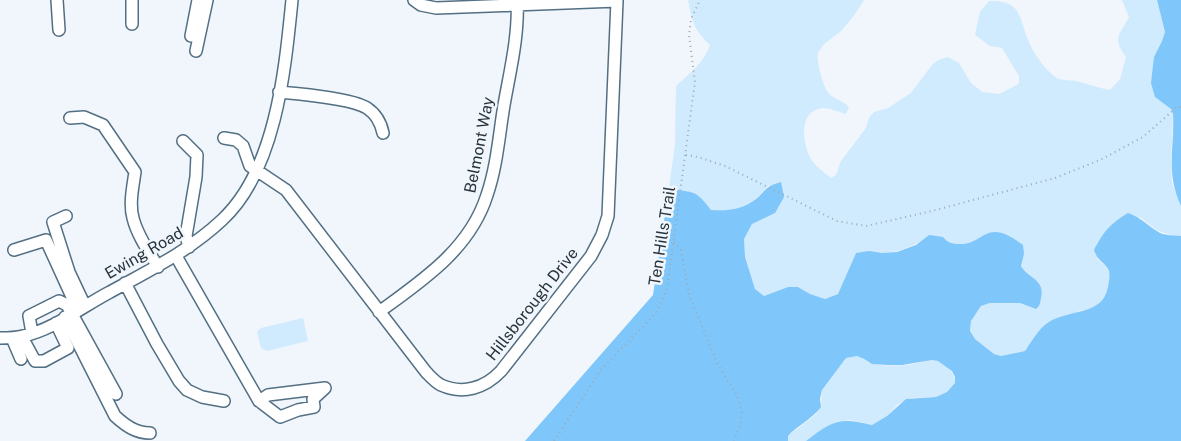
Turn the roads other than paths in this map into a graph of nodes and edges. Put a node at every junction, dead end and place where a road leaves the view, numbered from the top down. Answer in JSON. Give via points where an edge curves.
{"nodes":[{"id":1,"x":57,"y":0,"type":"edge"},
{"id":2,"x":132,"y":0,"type":"edge"},
{"id":3,"x":198,"y":0,"type":"edge"},
{"id":4,"x":207,"y":0,"type":"edge"},
{"id":5,"x":292,"y":0,"type":"edge"},
{"id":6,"x":414,"y":0,"type":"edge"},
{"id":7,"x":617,"y":1,"type":"edge"},
{"id":8,"x":517,"y":2,"type":"edge"},
{"id":9,"x":132,"y":24,"type":"dead end"},
{"id":10,"x":59,"y":30,"type":"dead end"},
{"id":11,"x":191,"y":36,"type":"dead end"},
{"id":12,"x":196,"y":51,"type":"dead end"},
{"id":13,"x":279,"y":92,"type":"junction"},
{"id":14,"x":70,"y":118,"type":"dead end"},
{"id":15,"x":383,"y":133,"type":"dead end"},
{"id":16,"x":224,"y":138,"type":"dead end"},
{"id":17,"x":183,"y":141,"type":"dead end"},
{"id":18,"x":257,"y":172,"type":"junction"},
{"id":19,"x":66,"y":216,"type":"dead end"},
{"id":20,"x":189,"y":247,"type":"junction"},
{"id":21,"x":14,"y":250,"type":"dead end"},
{"id":22,"x":176,"y":256,"type":"junction"},
{"id":23,"x":158,"y":267,"type":"junction"},
{"id":24,"x":125,"y":284,"type":"junction"},
{"id":25,"x":379,"y":312,"type":"junction"},
{"id":26,"x":71,"y":314,"type":"junction"},
{"id":27,"x":16,"y":336,"type":"edge"},
{"id":28,"x":21,"y":359,"type":"dead end"},
{"id":29,"x":116,"y":394,"type":"dead end"},
{"id":30,"x":224,"y":401,"type":"dead end"},
{"id":31,"x":259,"y":401,"type":"junction"},
{"id":32,"x":150,"y":433,"type":"dead end"}],
"edges":[{"from":1,"to":10,"type":"street"},
{"from":2,"to":9,"type":"street"},
{"from":3,"to":11,"type":"street"},
{"from":4,"to":12,"type":"street"},
{"from":5,"to":13,"type":"street","name":"Ewing Road"},
{"from":6,"to":8,"type":"street","via":[[436,8]]},
{"from":7,"to":8,"type":"street"},
{"from":7,"to":25,"type":"street","name":"Hillsborough Drive","via":[[608,216],[590,256],[502,371],[476,388],[458,390],[440,384],[426,372]]},
{"from":8,"to":25,"type":"street","name":"Belmont Way","via":[[509,76],[490,183],[482,208],[454,253]]},
{"from":13,"to":15,"type":"street","via":[[365,106],[378,118]]},
{"from":13,"to":18,"type":"street","name":"Ewing Road","via":[[269,140]]},
{"from":14,"to":23,"type":"street","via":[[84,117],[103,125],[135,172],[132,218]]},
{"from":16,"to":18,"type":"street","via":[[236,140],[243,146],[250,166]]},
{"from":17,"to":20,"type":"street","via":[[197,155],[186,236]]},
{"from":18,"to":20,"type":"street","name":"Ewing Road","via":[[223,220]]},
{"from":18,"to":25,"type":"street","name":"Hillsborough Drive","via":[[286,190]]},
{"from":19,"to":26,"type":"street","via":[[53,222],[69,272]]},
{"from":20,"to":22,"type":"street","name":"Ewing Road"},
{"from":21,"to":26,"type":"street","via":[[46,240]]},
{"from":22,"to":23,"type":"street","name":"Ewing Road"},
{"from":22,"to":31,"type":"street"},
{"from":23,"to":24,"type":"street","name":"Ewing Road"},
{"from":24,"to":26,"type":"street","name":"Ewing Road"},
{"from":24,"to":30,"type":"street","via":[[183,386],[202,397]]},
{"from":26,"to":27,"type":"street","name":"Ewing Road"},
{"from":26,"to":27,"type":"street","via":[[67,305],[59,301],[29,316]]},
{"from":26,"to":27,"type":"street","via":[[68,348],[44,361],[34,362]]},
{"from":26,"to":29,"type":"street"},
{"from":26,"to":32,"type":"street","via":[[115,416],[139,433]]},
{"from":27,"to":28,"type":"street"},
{"from":31,"to":31,"type":"street","via":[[280,417],[314,407],[313,399],[325,388],[268,395]]}]}
